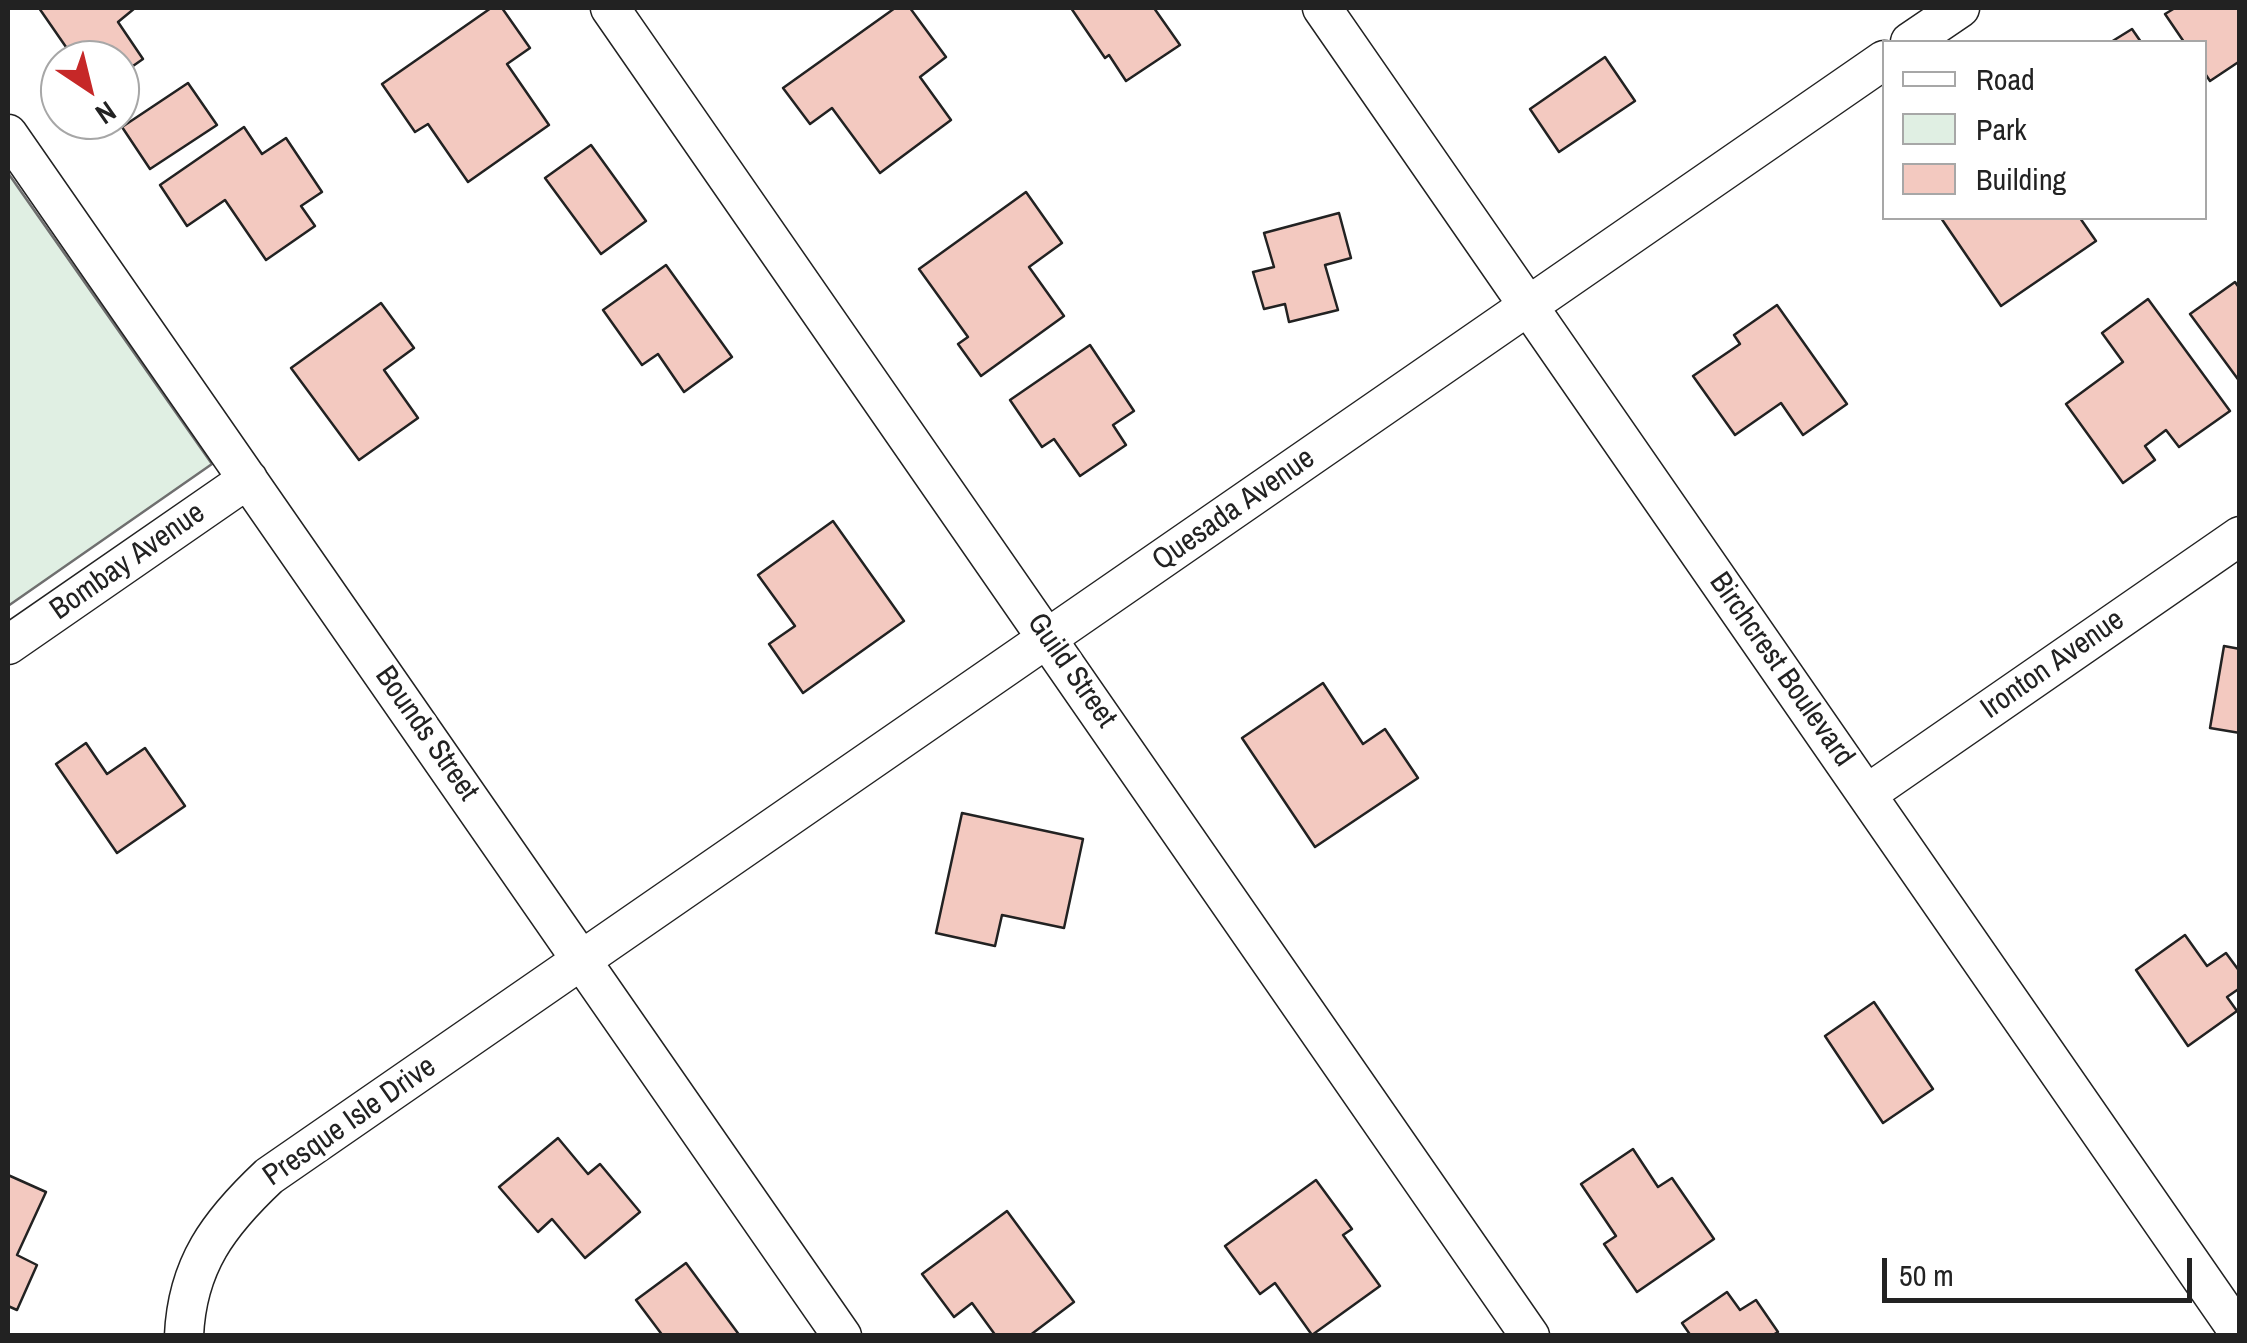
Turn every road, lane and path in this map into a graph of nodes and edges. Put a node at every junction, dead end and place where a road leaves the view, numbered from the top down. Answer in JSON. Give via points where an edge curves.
{"nodes":[{"id":1,"x":610,"y":8,"type":"edge"},
{"id":2,"x":1322,"y":8,"type":"edge"},
{"id":3,"x":1960,"y":8,"type":"edge"},
{"id":4,"x":1913,"y":40,"type":"edge"},
{"id":5,"x":1882,"y":61,"type":"edge"},
{"id":6,"x":8,"y":134,"type":"edge"},
{"id":7,"x":1530,"y":306,"type":"junction"},
{"id":8,"x":248,"y":479,"type":"junction"},
{"id":9,"x":2240,"y":536,"type":"edge"},
{"id":10,"x":1048,"y":638,"type":"junction"},
{"id":11,"x":8,"y":645,"type":"edge"},
{"id":12,"x":1866,"y":794,"type":"junction"},
{"id":13,"x":583,"y":960,"type":"junction"},
{"id":14,"x":2240,"y":1334,"type":"edge"},
{"id":15,"x":184,"y":1336,"type":"edge"},
{"id":16,"x":842,"y":1336,"type":"edge"},
{"id":17,"x":1530,"y":1336,"type":"edge"}],
"edges":[{"from":1,"to":10,"type":"street","name":"Guild Street"},
{"from":2,"to":7,"type":"street","name":"Birchcrest Boulevard"},
{"from":3,"to":4,"type":"street"},
{"from":5,"to":7,"type":"street","name":"Quesada Avenue"},
{"from":6,"to":8,"type":"street","name":"Bounds Street"},
{"from":7,"to":10,"type":"street","name":"Quesada Avenue"},
{"from":7,"to":12,"type":"street","name":"Birchcrest Boulevard"},
{"from":8,"to":11,"type":"street","name":"Bombay Avenue"},
{"from":8,"to":13,"type":"street","name":"Bounds Street"},
{"from":9,"to":12,"type":"street","name":"Ironton Avenue"},
{"from":10,"to":13,"type":"street","name":"Quesada Avenue"},
{"from":10,"to":17,"type":"street","name":"Guild Street"},
{"from":12,"to":14,"type":"street","name":"Birchcrest Boulevard"},
{"from":13,"to":15,"type":"street","name":"Presque Isle Drive","via":[[269,1176],[232,1211],[202,1256],[185,1308]]},
{"from":13,"to":16,"type":"street","name":"Bounds Street"}]}
